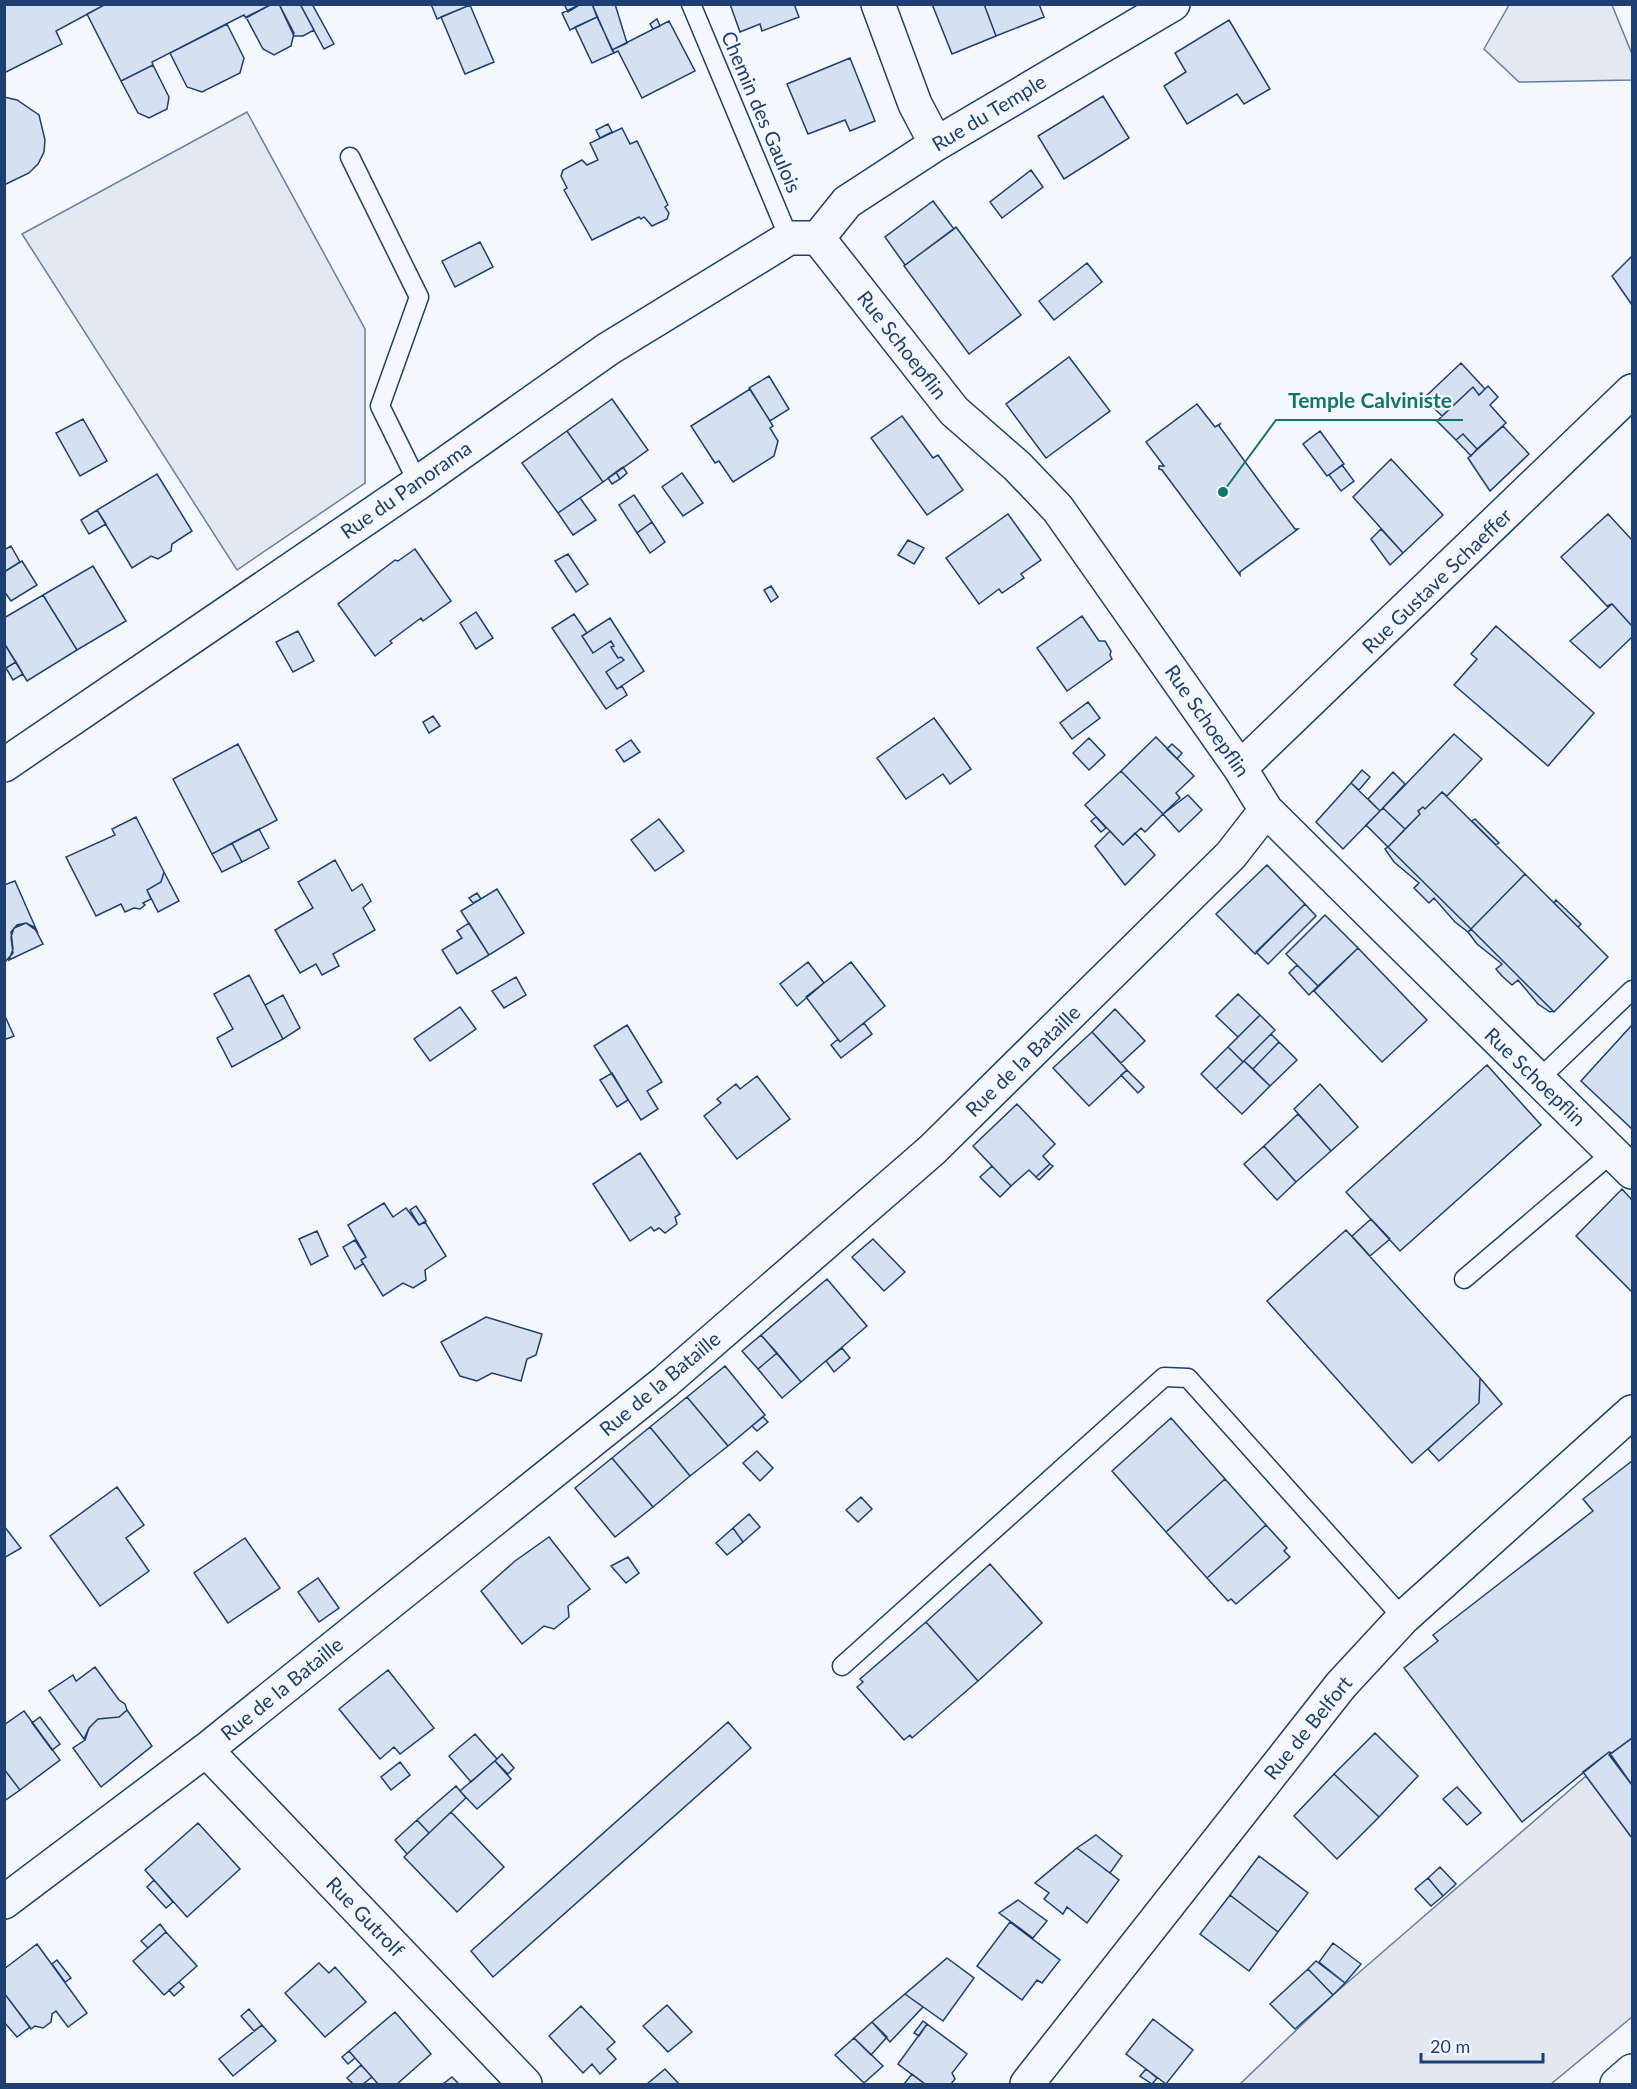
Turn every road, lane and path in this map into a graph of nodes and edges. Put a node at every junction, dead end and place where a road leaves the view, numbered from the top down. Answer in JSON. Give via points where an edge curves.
{"nodes":[{"id":1,"x":691,"y":4,"type":"edge"},
{"id":2,"x":878,"y":4,"type":"edge"},
{"id":3,"x":1173,"y":4,"type":"edge"},
{"id":4,"x":936,"y":144,"type":"junction"},
{"id":5,"x":350,"y":158,"type":"dead end"},
{"id":6,"x":804,"y":238,"type":"junction"},
{"id":7,"x":1632,"y":391,"type":"edge"},
{"id":8,"x":418,"y":483,"type":"junction"},
{"id":9,"x":6,"y":760,"type":"edge"},
{"id":10,"x":1240,"y":768,"type":"junction"},
{"id":11,"x":1266,"y":810,"type":"junction"},
{"id":12,"x":1632,"y":990,"type":"edge"},
{"id":13,"x":1538,"y":1080,"type":"junction"},
{"id":14,"x":1622,"y":1162,"type":"edge"},
{"id":15,"x":1464,"y":1279,"type":"dead end"},
{"id":16,"x":1632,"y":1412,"type":"edge"},
{"id":17,"x":1402,"y":1618,"type":"junction"},
{"id":18,"x":843,"y":1666,"type":"dead end"},
{"id":19,"x":206,"y":1750,"type":"junction"},
{"id":20,"x":4,"y":1902,"type":"edge"},
{"id":21,"x":1632,"y":2071,"type":"edge"},
{"id":22,"x":525,"y":2085,"type":"edge"},
{"id":23,"x":1027,"y":2085,"type":"edge"},
{"id":24,"x":1617,"y":2085,"type":"edge"}],
"edges":[{"from":1,"to":6,"type":"lane","name":"Chemin des Gaulois"},
{"from":2,"to":4,"type":"street","via":[[915,104]]},
{"from":3,"to":4,"type":"street","name":"Rue du Temple"},
{"from":4,"to":6,"type":"street","name":"Rue du Temple","via":[[847,202]]},
{"from":5,"to":8,"type":"lane","via":[[419,297],[380,406]]},
{"from":6,"to":8,"type":"street","name":"Rue du Panorama","via":[[608,349]]},
{"from":6,"to":10,"type":"street","name":"Rue Schoepflin","via":[[954,411],[1017,466],[1058,509]]},
{"from":7,"to":10,"type":"street","name":"Rue Gustave Schaeffer"},
{"from":8,"to":9,"type":"street","name":"Rue du Panorama"},
{"from":10,"to":11,"type":"street","name":"Rue Schoepflin"},
{"from":11,"to":13,"type":"street","name":"Rue Schoepflin"},
{"from":11,"to":19,"type":"street","name":"Rue de la Bataille","via":[[1231,855],[932,1150],[665,1382]]},
{"from":12,"to":13,"type":"lane"},
{"from":13,"to":14,"type":"street","name":"Rue Schoepflin"},
{"from":14,"to":15,"type":"lane"},
{"from":16,"to":17,"type":"street","name":"Rue de Belfort"},
{"from":17,"to":18,"type":"lane","via":[[1188,1378],[1164,1377]]},
{"from":17,"to":23,"type":"street","name":"Rue de Belfort","via":[[1341,1685]]},
{"from":19,"to":20,"type":"street","name":"Rue de la Bataille"},
{"from":19,"to":22,"type":"street","name":"Rue Gutrolf"},
{"from":21,"to":24,"type":"street"}]}
